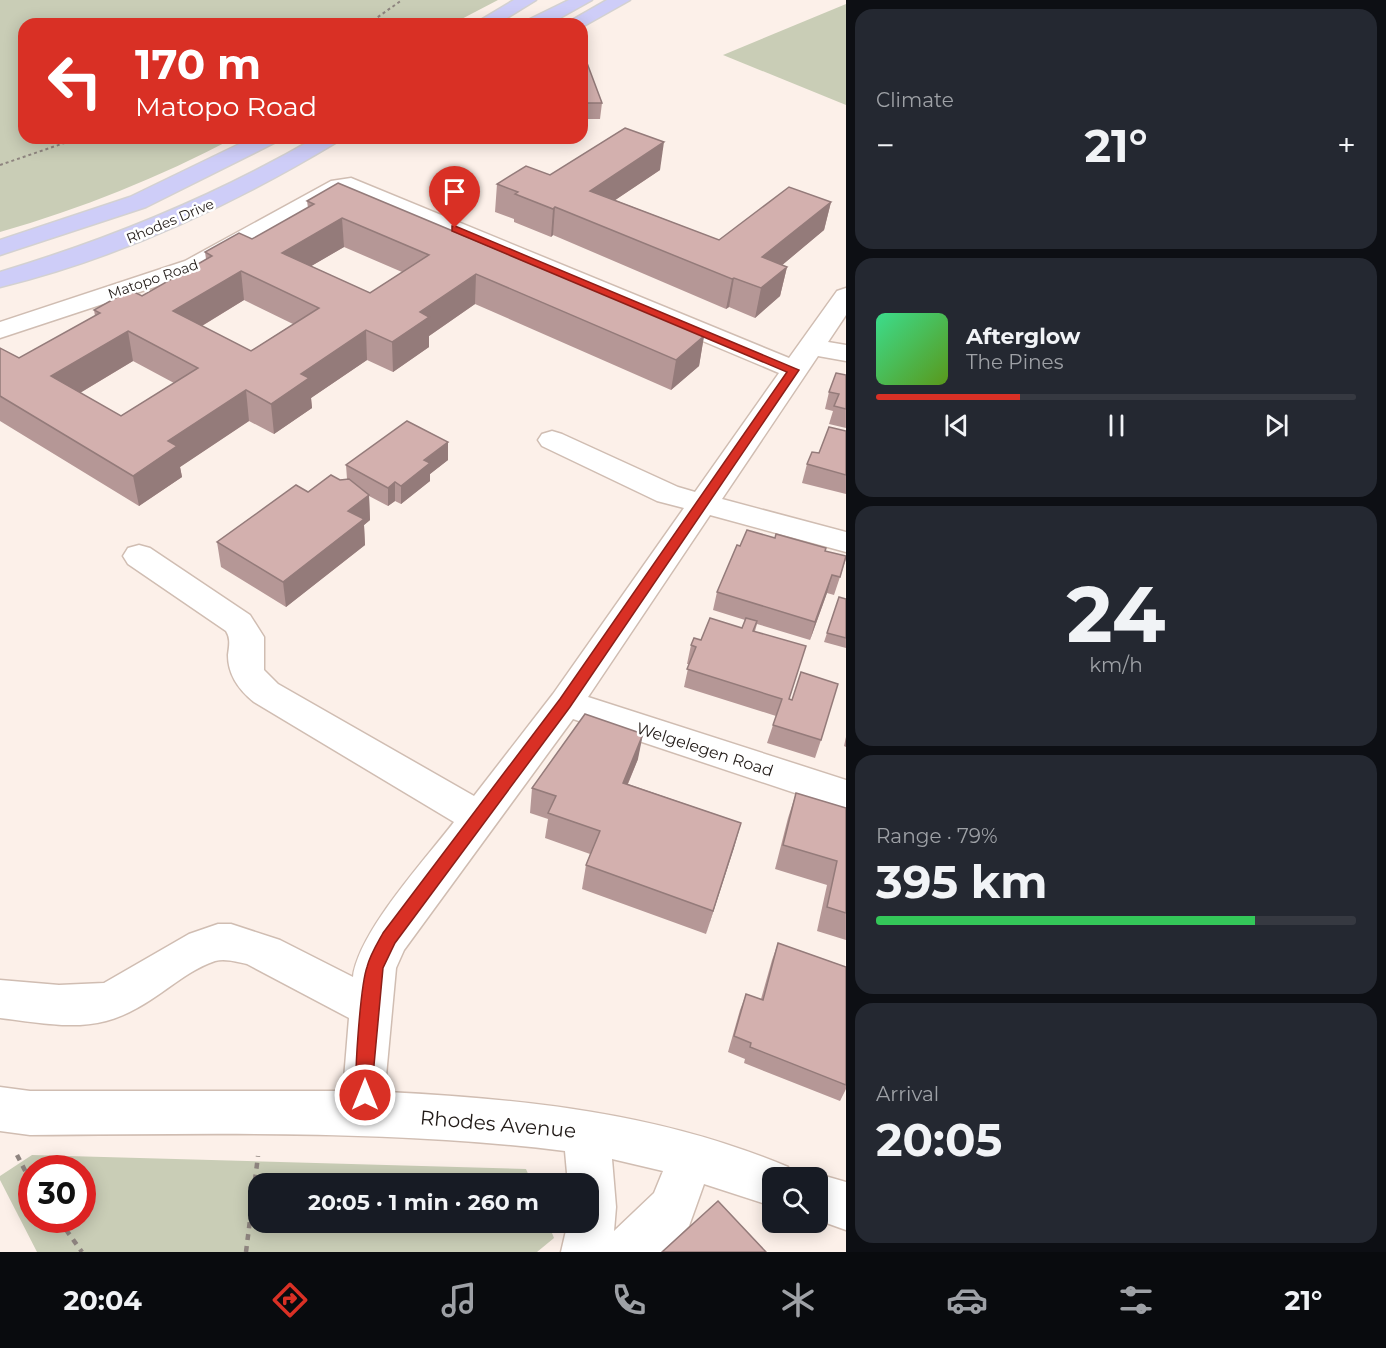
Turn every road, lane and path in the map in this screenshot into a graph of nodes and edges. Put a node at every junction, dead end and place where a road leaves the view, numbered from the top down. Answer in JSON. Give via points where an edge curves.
{"nodes":[{"id":1,"x":527,"y":0,"type":"edge"},
{"id":2,"x":533,"y":0,"type":"edge"},
{"id":3,"x":583,"y":0,"type":"edge"},
{"id":4,"x":621,"y":0,"type":"edge"},
{"id":5,"x":400,"y":1,"type":"edge"},
{"id":6,"x":509,"y":10,"type":"junction"},
{"id":7,"x":376,"y":18,"type":"edge"},
{"id":8,"x":494,"y":18,"type":"edge"},
{"id":9,"x":547,"y":18,"type":"edge"},
{"id":10,"x":586,"y":18,"type":"edge"},
{"id":11,"x":61,"y":144,"type":"edge"},
{"id":12,"x":256,"y":144,"type":"edge"},
{"id":13,"x":319,"y":144,"type":"edge"},
{"id":14,"x":0,"y":165,"type":"edge"},
{"id":15,"x":0,"y":248,"type":"edge"},
{"id":16,"x":0,"y":280,"type":"edge"},
{"id":17,"x":846,"y":296,"type":"edge"},
{"id":18,"x":0,"y":330,"type":"edge"},
{"id":19,"x":846,"y":353,"type":"edge"},
{"id":20,"x":803,"y":358,"type":"junction"},
{"id":21,"x":552,"y":440,"type":"dead end"},
{"id":22,"x":704,"y":504,"type":"junction"},
{"id":23,"x":846,"y":542,"type":"edge"},
{"id":24,"x":139,"y":556,"type":"dead end"},
{"id":25,"x":565,"y":703,"type":"junction"},
{"id":26,"x":846,"y":795,"type":"edge"},
{"id":27,"x":478,"y":818,"type":"junction"},
{"id":28,"x":0,"y":999,"type":"edge"},
{"id":29,"x":371,"y":1008,"type":"junction"},
{"id":30,"x":366,"y":1115,"type":"junction"},
{"id":31,"x":6,"y":1126,"type":"edge"},
{"id":32,"x":585,"y":1131,"type":"junction"},
{"id":33,"x":258,"y":1152,"type":"dead end"},
{"id":34,"x":19,"y":1155,"type":"edge"},
{"id":35,"x":691,"y":1157,"type":"junction"},
{"id":36,"x":762,"y":1180,"type":"edge"},
{"id":37,"x":828,"y":1200,"type":"edge"},
{"id":38,"x":846,"y":1206,"type":"edge"},
{"id":39,"x":68,"y":1233,"type":"edge"},
{"id":40,"x":82,"y":1252,"type":"edge"},
{"id":41,"x":246,"y":1252,"type":"edge"},
{"id":42,"x":585,"y":1252,"type":"edge"},
{"id":43,"x":627,"y":1252,"type":"edge"}],
"edges":[{"from":1,"to":6,"type":"highway"},
{"from":2,"to":6,"type":"highway"},
{"from":3,"to":9,"type":"highway"},
{"from":4,"to":10,"type":"highway"},
{"from":5,"to":7,"type":"path"},
{"from":6,"to":8,"type":"highway"},
{"from":11,"to":14,"type":"path"},
{"from":12,"to":15,"type":"highway","name":"Rhodes Drive","via":[[138,202]]},
{"from":13,"to":16,"type":"highway","name":"Rhodes Drive","via":[[226,197],[176,220]]},
{"from":17,"to":20,"type":"street"},
{"from":18,"to":20,"type":"street","name":"Matopo Road","via":[[194,266],[339,186],[351,184]]},
{"from":19,"to":20,"type":"street"},
{"from":20,"to":22,"type":"street"},
{"from":21,"to":22,"type":"street","via":[[668,494]]},
{"from":22,"to":23,"type":"street"},
{"from":22,"to":25,"type":"street"},
{"from":24,"to":27,"type":"street","via":[[238,623],[247,637],[244,664],[250,680]]},
{"from":25,"to":26,"type":"street","name":"Welgelegen Road"},
{"from":25,"to":27,"type":"street"},
{"from":27,"to":29,"type":"street","via":[[388,938],[375,968]]},
{"from":28,"to":29,"type":"street","via":[[83,1005],[118,998],[197,950],[228,942],[261,951]]},
{"from":29,"to":30,"type":"street","via":[[364,1076]]},
{"from":30,"to":31,"type":"street","name":"Rhodes Avenue","via":[[30,1113]]},
{"from":30,"to":32,"type":"street","name":"Rhodes Avenue"},
{"from":31,"to":34,"type":"path"},
{"from":32,"to":35,"type":"street","name":"Rhodes Avenue"},
{"from":32,"to":42,"type":"street","via":[[593,1222]]},
{"from":33,"to":41,"type":"path"},
{"from":35,"to":36,"type":"street","name":"Rhodes Avenue"},
{"from":35,"to":43,"type":"street","via":[[672,1209]]},
{"from":37,"to":38,"type":"street"},
{"from":39,"to":40,"type":"path"}]}
